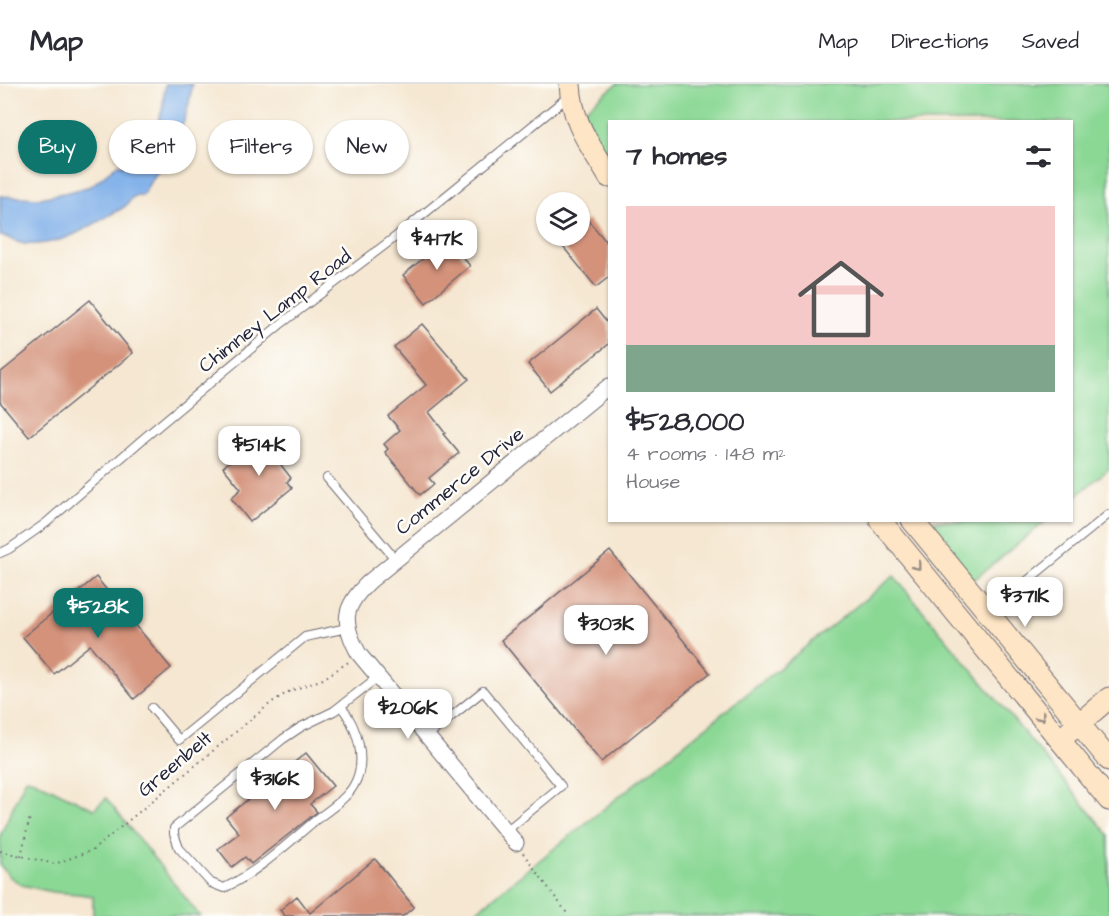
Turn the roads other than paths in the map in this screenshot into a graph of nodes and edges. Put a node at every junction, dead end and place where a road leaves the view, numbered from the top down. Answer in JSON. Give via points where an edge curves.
{"nodes":[{"id":1,"x":570,"y":89,"type":"edge"},
{"id":2,"x":606,"y":167,"type":"edge"},
{"id":3,"x":608,"y":387,"type":"edge"},
{"id":4,"x":327,"y":478,"type":"dead end"},
{"id":5,"x":1109,"y":514,"type":"edge"},
{"id":6,"x":882,"y":522,"type":"edge"},
{"id":7,"x":914,"y":522,"type":"edge"},
{"id":8,"x":0,"y":553,"type":"edge"},
{"id":9,"x":396,"y":560,"type":"junction"},
{"id":10,"x":988,"y":613,"type":"junction"},
{"id":11,"x":347,"y":622,"type":"junction"},
{"id":12,"x":378,"y":677,"type":"junction"},
{"id":13,"x":1109,"y":698,"type":"edge"},
{"id":14,"x":341,"y":706,"type":"junction"},
{"id":15,"x":152,"y":708,"type":"dead end"},
{"id":16,"x":1079,"y":723,"type":"junction"},
{"id":17,"x":427,"y":736,"type":"junction"},
{"id":18,"x":1059,"y":740,"type":"junction"},
{"id":19,"x":1109,"y":760,"type":"edge"},
{"id":20,"x":1109,"y":800,"type":"edge"},
{"id":21,"x":511,"y":837,"type":"joint"}],
"edges":[{"from":1,"to":2,"type":"street","via":[[584,136]]},
{"from":1,"to":8,"type":"lane","name":"Chimney Lamp Road","via":[[399,235],[257,344],[46,523]]},
{"from":3,"to":9,"type":"street","name":"Commerce Drive"},
{"from":4,"to":9,"type":"lane"},
{"from":5,"to":10,"type":"lane"},
{"from":6,"to":18,"type":"street","one_way":true},
{"from":7,"to":10,"type":"street"},
{"from":9,"to":11,"type":"street","name":"Commerce Drive","via":[[359,591]]},
{"from":10,"to":16,"type":"street"},
{"from":11,"to":12,"type":"street","via":[[359,654]]},
{"from":11,"to":15,"type":"lane","via":[[305,637],[179,740]]},
{"from":12,"to":14,"type":"lane"},
{"from":12,"to":17,"type":"street"},
{"from":13,"to":16,"type":"street"},
{"from":14,"to":14,"type":"lane","via":[[284,739],[174,828],[179,848],[211,883],[224,888],[256,870],[354,785],[360,755],[355,730]]},
{"from":16,"to":18,"type":"street"},
{"from":16,"to":19,"type":"street"},
{"from":17,"to":21,"type":"street"},
{"from":17,"to":21,"type":"lane","via":[[483,691],[561,786]]},
{"from":18,"to":20,"type":"street"}]}
